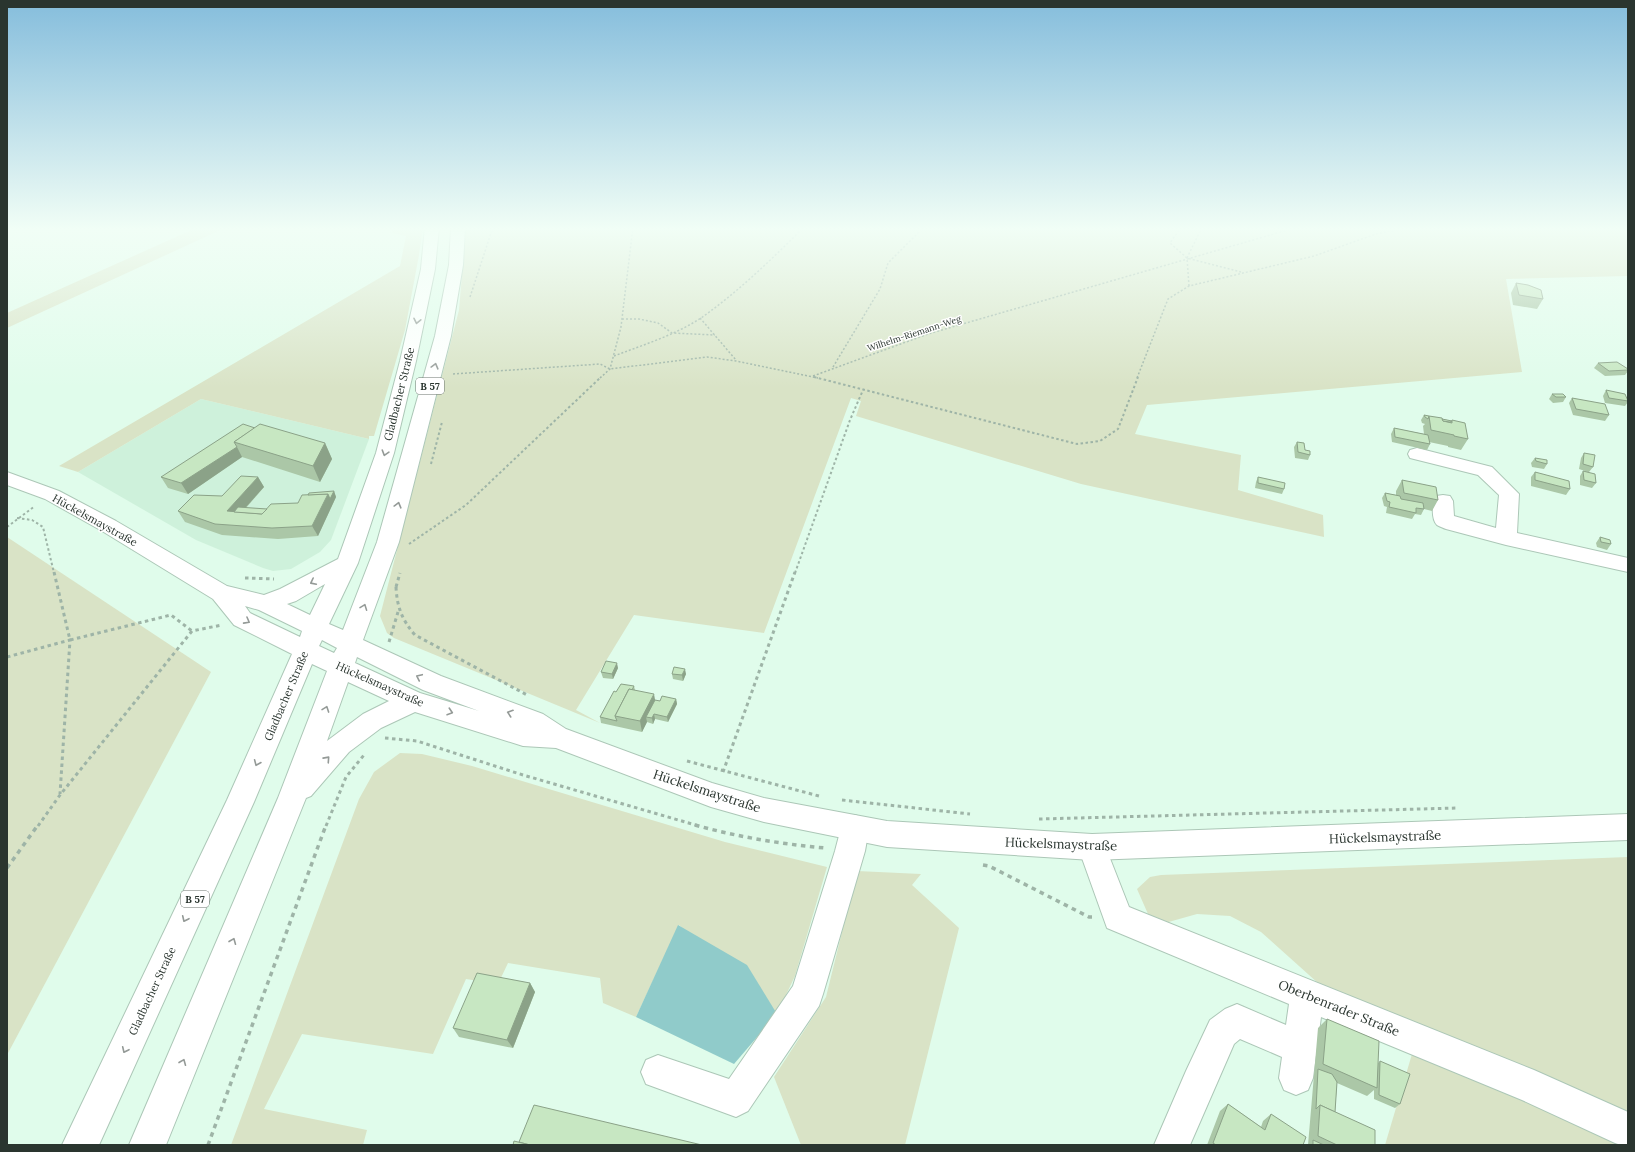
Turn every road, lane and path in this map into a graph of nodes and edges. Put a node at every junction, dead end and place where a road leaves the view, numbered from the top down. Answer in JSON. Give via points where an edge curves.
{"nodes":[{"id":1,"x":425,"y":281,"type":"edge"},
{"id":2,"x":453,"y":281,"type":"edge"},
{"id":3,"x":627,"y":281,"type":"edge"},
{"id":4,"x":747,"y":281,"type":"edge"},
{"id":5,"x":883,"y":281,"type":"edge"},
{"id":6,"x":1109,"y":281,"type":"edge"},
{"id":7,"x":1189,"y":281,"type":"edge"},
{"id":8,"x":1209,"y":281,"type":"edge"},
{"id":9,"x":1189,"y":286,"type":"junction"},
{"id":10,"x":700,"y":318,"type":"junction"},
{"id":11,"x":622,"y":319,"type":"junction"},
{"id":12,"x":672,"y":333,"type":"junction"},
{"id":13,"x":715,"y":335,"type":"junction"},
{"id":14,"x":614,"y":356,"type":"junction"},
{"id":15,"x":736,"y":361,"type":"junction"},
{"id":16,"x":833,"y":368,"type":"junction"},
{"id":17,"x":610,"y":370,"type":"junction"},
{"id":18,"x":453,"y":374,"type":"dead end"},
{"id":19,"x":813,"y":377,"type":"junction"},
{"id":20,"x":864,"y":390,"type":"junction"},
{"id":21,"x":1417,"y":454,"type":"dead end"},
{"id":22,"x":7,"y":478,"type":"edge"},
{"id":23,"x":52,"y":495,"type":"junction"},
{"id":24,"x":1443,"y":501,"type":"dead end"},
{"id":25,"x":17,"y":518,"type":"junction"},
{"id":26,"x":7,"y":527,"type":"edge"},
{"id":27,"x":1506,"y":538,"type":"junction"},
{"id":28,"x":408,"y":545,"type":"dead end"},
{"id":29,"x":347,"y":563,"type":"junction"},
{"id":30,"x":1628,"y":565,"type":"edge"},
{"id":31,"x":240,"y":578,"type":"dead end"},
{"id":32,"x":305,"y":586,"type":"junction"},
{"id":33,"x":396,"y":587,"type":"dead end"},
{"id":34,"x":221,"y":593,"type":"junction"},
{"id":35,"x":265,"y":603,"type":"junction"},
{"id":36,"x":229,"y":623,"type":"dead end"},
{"id":37,"x":192,"y":631,"type":"junction"},
{"id":38,"x":311,"y":638,"type":"junction"},
{"id":39,"x":70,"y":640,"type":"junction"},
{"id":40,"x":346,"y":655,"type":"junction"},
{"id":41,"x":7,"y":657,"type":"edge"},
{"id":42,"x":533,"y":698,"type":"dead end"},
{"id":43,"x":413,"y":701,"type":"junction"},
{"id":44,"x":557,"y":737,"type":"junction"},
{"id":45,"x":680,"y":759,"type":"dead end"},
{"id":46,"x":723,"y":771,"type":"junction"},
{"id":47,"x":60,"y":795,"type":"junction"},
{"id":48,"x":711,"y":795,"type":"junction"},
{"id":49,"x":824,"y":797,"type":"dead end"},
{"id":50,"x":292,"y":798,"type":"junction"},
{"id":51,"x":839,"y":800,"type":"dead end"},
{"id":52,"x":1462,"y":808,"type":"dead end"},
{"id":53,"x":974,"y":814,"type":"dead end"},
{"id":54,"x":1035,"y":819,"type":"dead end"},
{"id":55,"x":327,"y":823,"type":"dead end"},
{"id":56,"x":855,"y":828,"type":"junction"},
{"id":57,"x":1628,"y":828,"type":"edge"},
{"id":58,"x":1092,"y":848,"type":"junction"},
{"id":59,"x":7,"y":868,"type":"edge"},
{"id":60,"x":1307,"y":995,"type":"junction"},
{"id":61,"x":658,"y":1072,"type":"dead end"},
{"id":62,"x":1628,"y":1130,"type":"edge"},
{"id":63,"x":80,"y":1145,"type":"edge"},
{"id":64,"x":147,"y":1145,"type":"edge"},
{"id":65,"x":208,"y":1145,"type":"edge"},
{"id":66,"x":1172,"y":1145,"type":"edge"}],
"edges":[{"from":1,"to":29,"type":"main road","name":"Gladbacher Straße","number":"B 57","one_way":true,"via":[[385,453]]},
{"from":40,"to":2,"type":"main road","number":"B 57","one_way":true,"via":[[388,542],[443,336]]},
{"from":3,"to":11,"type":"path"},
{"from":4,"to":10,"type":"path"},
{"from":5,"to":16,"type":"path"},
{"from":6,"to":16,"type":"path","name":"Wilhelm-Riemann-Weg","via":[[928,334]]},
{"from":7,"to":9,"type":"path"},
{"from":8,"to":9,"type":"path"},
{"from":9,"to":20,"type":"path","via":[[1168,299],[1118,429],[1100,441],[1077,444]]},
{"from":10,"to":12,"type":"path"},
{"from":10,"to":13,"type":"path"},
{"from":11,"to":12,"type":"path","via":[[658,323]]},
{"from":11,"to":14,"type":"path"},
{"from":12,"to":13,"type":"path"},
{"from":12,"to":14,"type":"path"},
{"from":13,"to":15,"type":"path"},
{"from":14,"to":17,"type":"path"},
{"from":15,"to":17,"type":"path","via":[[708,357]]},
{"from":15,"to":19,"type":"path"},
{"from":16,"to":19,"type":"path","name":"Wilhelm-Riemann-Weg"},
{"from":17,"to":18,"type":"path","via":[[600,364]]},
{"from":17,"to":28,"type":"path","via":[[466,505]]},
{"from":19,"to":20,"type":"path"},
{"from":20,"to":46,"type":"path","via":[[850,420]]},
{"from":21,"to":27,"type":"main road","via":[[1485,471],[1509,494]]},
{"from":22,"to":23,"type":"main road","name":"Hückelsmaystraße"},
{"from":23,"to":25,"type":"path"},
{"from":23,"to":34,"type":"main road","name":"Hückelsmaystraße"},
{"from":24,"to":27,"type":"main road","via":[[1444,520]]},
{"from":25,"to":26,"type":"path"},
{"from":25,"to":39,"type":"path","via":[[32,520],[43,527]]},
{"from":27,"to":30,"type":"main road"},
{"from":29,"to":32,"type":"main road","one_way":true},
{"from":29,"to":38,"type":"main road","name":"Gladbacher Straße","number":"B 57"},
{"from":31,"to":32,"type":"path","via":[[298,580]]},
{"from":32,"to":35,"type":"main road"},
{"from":33,"to":42,"type":"path","via":[[398,612],[414,635]]},
{"from":34,"to":35,"type":"main road","name":"Hückelsmaystraße"},
{"from":34,"to":38,"type":"main road","name":"Hückelsmaystraße","one_way":true,"via":[[242,619]]},
{"from":35,"to":38,"type":"main road","name":"Hückelsmaystraße"},
{"from":36,"to":37,"type":"path"},
{"from":37,"to":39,"type":"path","via":[[171,615]]},
{"from":37,"to":47,"type":"path"},
{"from":38,"to":40,"type":"main road","name":"Hückelsmaystraße"},
{"from":38,"to":63,"type":"main road","name":"Gladbacher Straße","number":"B 57","one_way":true,"via":[[240,802]]},
{"from":39,"to":41,"type":"path"},
{"from":39,"to":47,"type":"path"},
{"from":40,"to":43,"type":"main road","name":"Hückelsmaystraße"},
{"from":44,"to":40,"type":"main road","name":"Hückelsmaystraße","one_way":true,"via":[[534,721],[432,683]]},
{"from":50,"to":40,"type":"main road","number":"B 57","one_way":true},
{"from":43,"to":44,"type":"main road","name":"Hückelsmaystraße","one_way":true,"via":[[523,735]]},
{"from":50,"to":43,"type":"main road","one_way":true,"via":[[340,744],[372,721]]},
{"from":44,"to":48,"type":"main road","name":"Hückelsmaystraße"},
{"from":45,"to":46,"type":"path"},
{"from":46,"to":48,"type":"path"},
{"from":46,"to":49,"type":"path"},
{"from":47,"to":59,"type":"path"},
{"from":48,"to":56,"type":"main road","name":"Hückelsmaystraße","via":[[764,810]]},
{"from":64,"to":50,"type":"main road","number":"B 57","one_way":true},
{"from":51,"to":53,"type":"path"},
{"from":52,"to":54,"type":"path"},
{"from":55,"to":65,"type":"path"},
{"from":56,"to":58,"type":"main road","name":"Hückelsmaystraße","via":[[887,834]]},
{"from":56,"to":61,"type":"main road","via":[[807,994],[736,1099]]},
{"from":57,"to":58,"type":"main road","name":"Hückelsmaystraße"},
{"from":58,"to":60,"type":"main road","name":"Oberbenrader Straße","via":[[1118,917]]},
{"from":60,"to":62,"type":"main road","name":"Oberbenrader Straße","via":[[1534,1088]]},
{"from":60,"to":66,"type":"main road","via":[[1298,1062],[1237,1021],[1222,1032]]}]}
